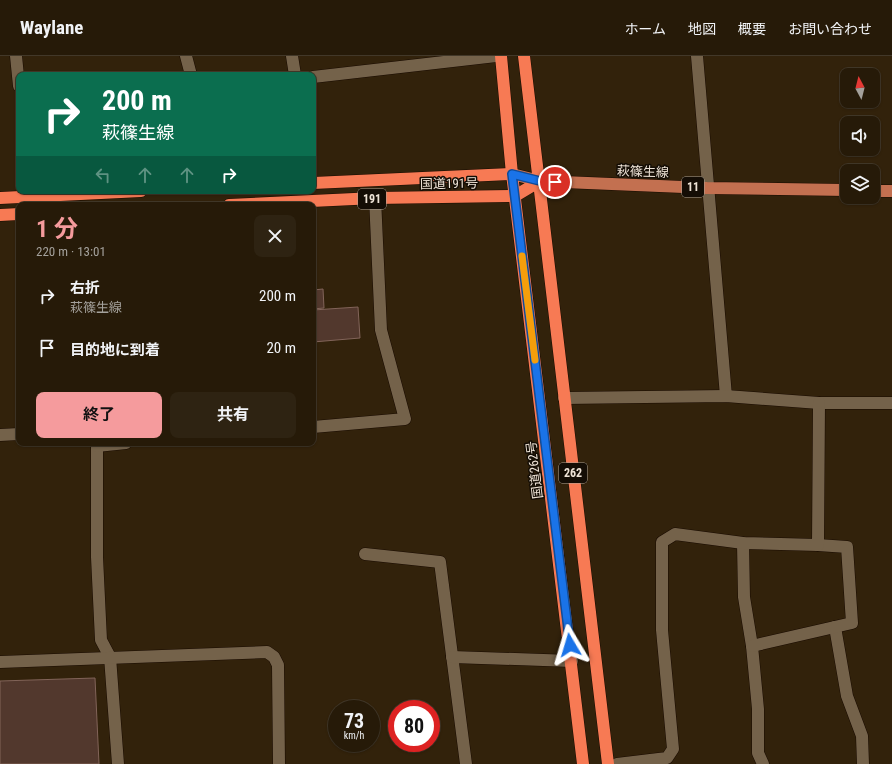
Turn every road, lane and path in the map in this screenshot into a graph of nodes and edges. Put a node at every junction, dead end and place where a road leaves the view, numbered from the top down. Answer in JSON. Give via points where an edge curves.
{"nodes":[{"id":1,"x":16,"y":56,"type":"edge"},
{"id":2,"x":186,"y":56,"type":"edge"},
{"id":3,"x":292,"y":56,"type":"edge"},
{"id":4,"x":496,"y":56,"type":"edge"},
{"id":5,"x":501,"y":56,"type":"edge"},
{"id":6,"x":524,"y":56,"type":"edge"},
{"id":7,"x":697,"y":56,"type":"edge"},
{"id":8,"x":18,"y":72,"type":"edge"},
{"id":9,"x":190,"y":72,"type":"edge"},
{"id":10,"x":295,"y":72,"type":"edge"},
{"id":11,"x":316,"y":77,"type":"edge"},
{"id":12,"x":512,"y":174,"type":"junction"},
{"id":13,"x":540,"y":181,"type":"junction"},
{"id":14,"x":316,"y":183,"type":"edge"},
{"id":15,"x":707,"y":188,"type":"junction"},
{"id":16,"x":840,"y":190,"type":"edge"},
{"id":17,"x":880,"y":190,"type":"edge"},
{"id":18,"x":892,"y":191,"type":"edge"},
{"id":19,"x":85,"y":194,"type":"edge"},
{"id":20,"x":515,"y":196,"type":"junction"},
{"id":21,"x":29,"y":197,"type":"edge"},
{"id":22,"x":0,"y":198,"type":"edge"},
{"id":23,"x":375,"y":198,"type":"junction"},
{"id":24,"x":292,"y":202,"type":"edge"},
{"id":25,"x":16,"y":214,"type":"edge"},
{"id":26,"x":0,"y":215,"type":"edge"},
{"id":27,"x":726,"y":396,"type":"junction"},
{"id":28,"x":564,"y":398,"type":"junction"},
{"id":29,"x":819,"y":403,"type":"junction"},
{"id":30,"x":892,"y":403,"type":"edge"},
{"id":31,"x":316,"y":427,"type":"edge"},
{"id":32,"x":16,"y":434,"type":"edge"},
{"id":33,"x":0,"y":435,"type":"edge"},
{"id":34,"x":97,"y":446,"type":"edge"},
{"id":35,"x":743,"y":543,"type":"junction"},
{"id":36,"x":818,"y":545,"type":"junction"},
{"id":37,"x":365,"y":554,"type":"dead end"},
{"id":38,"x":835,"y":627,"type":"junction"},
{"id":39,"x":752,"y":646,"type":"junction"},
{"id":40,"x":110,"y":657,"type":"junction"},
{"id":41,"x":452,"y":657,"type":"junction"},
{"id":42,"x":572,"y":661,"type":"junction"},
{"id":43,"x":0,"y":662,"type":"edge"},
{"id":44,"x":118,"y":764,"type":"edge"},
{"id":45,"x":279,"y":764,"type":"edge"},
{"id":46,"x":466,"y":764,"type":"edge"},
{"id":47,"x":583,"y":764,"type":"edge"},
{"id":48,"x":608,"y":764,"type":"edge"},
{"id":49,"x":617,"y":764,"type":"edge"},
{"id":50,"x":763,"y":764,"type":"edge"},
{"id":51,"x":863,"y":764,"type":"edge"}],
"edges":[{"from":1,"to":8,"type":"street"},
{"from":2,"to":9,"type":"street"},
{"from":3,"to":10,"type":"street"},
{"from":4,"to":11,"type":"street"},
{"from":5,"to":12,"type":"highway"},
{"from":6,"to":13,"type":"highway"},
{"from":7,"to":15,"type":"street"},
{"from":12,"to":13,"type":"main road","name":"萩篠生線","number":"11"},
{"from":12,"to":14,"type":"highway","name":"国道191号","number":"191"},
{"from":12,"to":20,"type":"highway","name":"国道262号","number":"262"},
{"from":13,"to":15,"type":"main road","name":"萩篠生線","number":"11"},
{"from":13,"to":20,"type":"highway"},
{"from":13,"to":28,"type":"highway","number":"262"},
{"from":15,"to":16,"type":"main road","name":"萩篠生線","number":"11"},
{"from":15,"to":27,"type":"street"},
{"from":17,"to":18,"type":"main road"},
{"from":19,"to":21,"type":"highway"},
{"from":20,"to":23,"type":"highway","name":"国道191号","number":"191"},
{"from":20,"to":42,"type":"highway","name":"国道262号","number":"262"},
{"from":21,"to":22,"type":"highway"},
{"from":23,"to":24,"type":"highway","name":"国道191号","number":"191"},
{"from":23,"to":31,"type":"street","via":[[381,330],[405,419]]},
{"from":25,"to":26,"type":"highway"},
{"from":27,"to":28,"type":"street"},
{"from":27,"to":29,"type":"street"},
{"from":28,"to":48,"type":"highway","number":"262"},
{"from":29,"to":30,"type":"street"},
{"from":29,"to":36,"type":"street"},
{"from":32,"to":33,"type":"street"},
{"from":34,"to":40,"type":"street","via":[[97,557],[101,640]]},
{"from":35,"to":36,"type":"street"},
{"from":35,"to":39,"type":"street","via":[[744,597]]},
{"from":35,"to":49,"type":"street","via":[[676,534],[662,542],[662,630],[673,749],[667,758]]},
{"from":36,"to":38,"type":"street","via":[[847,547],[852,624]]},
{"from":37,"to":41,"type":"street","via":[[440,562]]},
{"from":38,"to":39,"type":"street"},
{"from":38,"to":51,"type":"street","via":[[847,696],[862,736]]},
{"from":39,"to":50,"type":"street","via":[[758,709],[758,753]]},
{"from":40,"to":43,"type":"street"},
{"from":40,"to":44,"type":"street"},
{"from":40,"to":45,"type":"street","via":[[267,652],[274,657],[278,665]]},
{"from":41,"to":42,"type":"street"},
{"from":41,"to":46,"type":"street"},
{"from":42,"to":47,"type":"highway","name":"国道262号","number":"262"}]}
